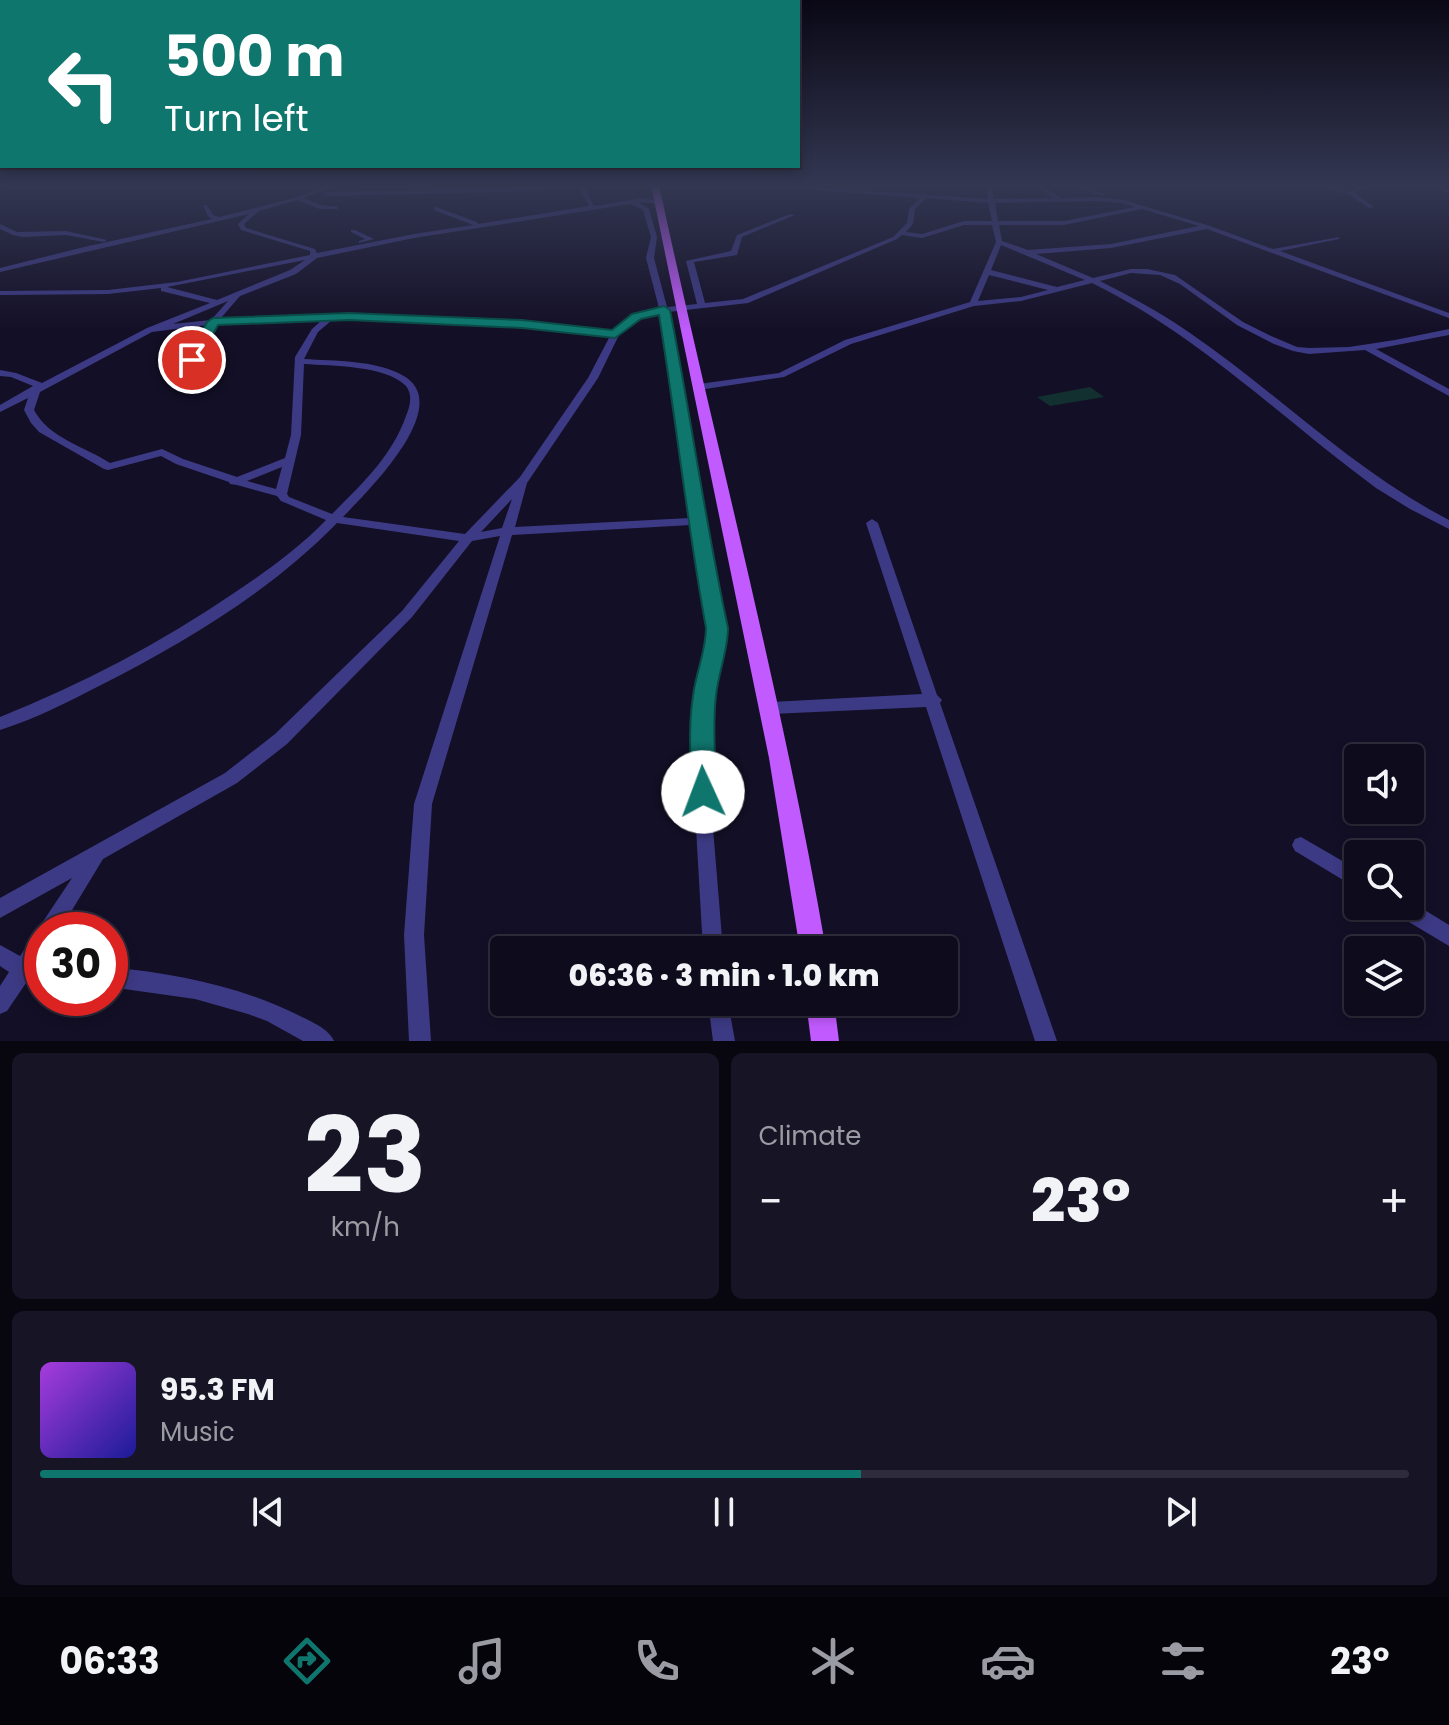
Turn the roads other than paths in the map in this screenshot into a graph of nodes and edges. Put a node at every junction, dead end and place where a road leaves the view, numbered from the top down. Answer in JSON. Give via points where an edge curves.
{"nodes":[{"id":1,"x":11,"y":234,"type":"edge"},
{"id":2,"x":61,"y":234,"type":"edge"},
{"id":3,"x":68,"y":234,"type":"edge"},
{"id":4,"x":150,"y":234,"type":"edge"},
{"id":5,"x":265,"y":234,"type":"edge"},
{"id":6,"x":359,"y":234,"type":"edge"},
{"id":7,"x":429,"y":234,"type":"edge"},
{"id":8,"x":653,"y":234,"type":"edge"},
{"id":9,"x":659,"y":234,"type":"edge"},
{"id":10,"x":745,"y":234,"type":"edge"},
{"id":11,"x":900,"y":234,"type":"edge"},
{"id":12,"x":905,"y":234,"type":"edge"},
{"id":13,"x":929,"y":234,"type":"edge"},
{"id":14,"x":998,"y":234,"type":"edge"},
{"id":15,"x":1174,"y":234,"type":"edge"},
{"id":16,"x":1226,"y":234,"type":"edge"},
{"id":17,"x":17,"y":235,"type":"junction"},
{"id":18,"x":1337,"y":238,"type":"dead end"},
{"id":19,"x":0,"y":239,"type":"edge"},
{"id":20,"x":110,"y":242,"type":"junction"},
{"id":21,"x":999,"y":242,"type":"junction"},
{"id":22,"x":1272,"y":250,"type":"junction"},
{"id":23,"x":1027,"y":253,"type":"junction"},
{"id":24,"x":314,"y":254,"type":"junction"},
{"id":25,"x":0,"y":270,"type":"edge"},
{"id":26,"x":988,"y":272,"type":"junction"},
{"id":27,"x":1094,"y":281,"type":"junction"},
{"id":28,"x":157,"y":287,"type":"junction"},
{"id":29,"x":1061,"y":290,"type":"junction"},
{"id":30,"x":241,"y":292,"type":"junction"},
{"id":31,"x":0,"y":293,"type":"edge"},
{"id":32,"x":216,"y":302,"type":"junction"},
{"id":33,"x":973,"y":304,"type":"junction"},
{"id":34,"x":702,"y":306,"type":"junction"},
{"id":35,"x":226,"y":307,"type":"junction"},
{"id":36,"x":673,"y":309,"type":"junction"},
{"id":37,"x":1449,"y":316,"type":"edge"},
{"id":38,"x":330,"y":317,"type":"junction"},
{"id":39,"x":250,"y":320,"type":"junction"},
{"id":40,"x":213,"y":322,"type":"junction"},
{"id":41,"x":150,"y":330,"type":"junction"},
{"id":42,"x":1449,"y":332,"type":"edge"},
{"id":43,"x":615,"y":334,"type":"junction"},
{"id":44,"x":1365,"y":346,"type":"junction"},
{"id":45,"x":299,"y":361,"type":"junction"},
{"id":46,"x":0,"y":373,"type":"edge"},
{"id":47,"x":199,"y":386,"type":"dead end"},
{"id":48,"x":699,"y":387,"type":"junction"},
{"id":49,"x":37,"y":389,"type":"junction"},
{"id":50,"x":1449,"y":393,"type":"edge"},
{"id":51,"x":0,"y":409,"type":"edge"},
{"id":52,"x":287,"y":461,"type":"junction"},
{"id":53,"x":524,"y":479,"type":"junction"},
{"id":54,"x":234,"y":482,"type":"junction"},
{"id":55,"x":281,"y":494,"type":"junction"},
{"id":56,"x":334,"y":519,"type":"junction"},
{"id":57,"x":696,"y":521,"type":"junction"},
{"id":58,"x":872,"y":523,"type":"dead end"},
{"id":59,"x":1449,"y":525,"type":"edge"},
{"id":60,"x":507,"y":531,"type":"junction"},
{"id":61,"x":468,"y":538,"type":"junction"},
{"id":62,"x":934,"y":700,"type":"junction"},
{"id":63,"x":771,"y":708,"type":"junction"},
{"id":64,"x":0,"y":724,"type":"edge"},
{"id":65,"x":1301,"y":845,"type":"dead end"},
{"id":66,"x":97,"y":856,"type":"junction"},
{"id":67,"x":1344,"y":871,"type":"edge"},
{"id":68,"x":0,"y":908,"type":"edge"},
{"id":69,"x":61,"y":912,"type":"edge"},
{"id":70,"x":1423,"y":920,"type":"edge"},
{"id":71,"x":712,"y":936,"type":"edge"},
{"id":72,"x":811,"y":936,"type":"edge"},
{"id":73,"x":1449,"y":936,"type":"edge"},
{"id":74,"x":0,"y":955,"type":"edge"},
{"id":75,"x":24,"y":966,"type":"edge"},
{"id":76,"x":24,"y":979,"type":"edge"},
{"id":77,"x":128,"y":980,"type":"edge"},
{"id":78,"x":0,"y":1004,"type":"edge"},
{"id":79,"x":720,"y":1016,"type":"edge"},
{"id":80,"x":822,"y":1016,"type":"edge"},
{"id":81,"x":323,"y":1041,"type":"edge"},
{"id":82,"x":420,"y":1041,"type":"edge"},
{"id":83,"x":724,"y":1041,"type":"edge"},
{"id":84,"x":825,"y":1041,"type":"edge"},
{"id":85,"x":1046,"y":1041,"type":"edge"}],
"edges":[{"from":1,"to":17,"type":"street"},
{"from":2,"to":17,"type":"street"},
{"from":3,"to":20,"type":"street"},
{"from":4,"to":20,"type":"street"},
{"from":5,"to":24,"type":"street"},
{"from":6,"to":24,"type":"street","via":[[371,239]]},
{"from":7,"to":24,"type":"street"},
{"from":8,"to":36,"type":"street","via":[[650,258],[660,303]]},
{"from":9,"to":36,"type":"main road"},
{"from":10,"to":34,"type":"street","via":[[739,236],[734,253],[690,261]]},
{"from":11,"to":34,"type":"street","via":[[745,301]]},
{"from":12,"to":13,"type":"street"},
{"from":14,"to":21,"type":"street"},
{"from":15,"to":23,"type":"street","via":[[1111,246]]},
{"from":16,"to":22,"type":"street"},
{"from":17,"to":19,"type":"street"},
{"from":18,"to":22,"type":"street"},
{"from":20,"to":25,"type":"street"},
{"from":21,"to":23,"type":"street"},
{"from":21,"to":26,"type":"street"},
{"from":22,"to":37,"type":"street"},
{"from":23,"to":27,"type":"street"},
{"from":24,"to":28,"type":"street"},
{"from":24,"to":30,"type":"street","via":[[293,272]]},
{"from":26,"to":29,"type":"street"},
{"from":26,"to":33,"type":"street"},
{"from":27,"to":29,"type":"street"},
{"from":27,"to":44,"type":"street","via":[[1131,271],[1169,274],[1228,316],[1293,348]]},
{"from":27,"to":59,"type":"street","via":[[1189,336],[1394,494]]},
{"from":28,"to":31,"type":"street"},
{"from":28,"to":32,"type":"street"},
{"from":29,"to":33,"type":"street"},
{"from":30,"to":32,"type":"street"},
{"from":30,"to":35,"type":"street"},
{"from":32,"to":35,"type":"street"},
{"from":32,"to":41,"type":"street"},
{"from":33,"to":48,"type":"street","via":[[848,342],[781,375]]},
{"from":34,"to":36,"type":"street"},
{"from":35,"to":39,"type":"street"},
{"from":35,"to":40,"type":"street"},
{"from":36,"to":43,"type":"street","via":[[637,316]]},
{"from":36,"to":48,"type":"main road"},
{"from":36,"to":57,"type":"street"},
{"from":38,"to":39,"type":"street"},
{"from":38,"to":43,"type":"street","via":[[522,324]]},
{"from":38,"to":45,"type":"street","via":[[315,331]]},
{"from":39,"to":40,"type":"street"},
{"from":40,"to":41,"type":"street"},
{"from":40,"to":47,"type":"street","via":[[184,374]]},
{"from":41,"to":49,"type":"street"},
{"from":42,"to":44,"type":"street"},
{"from":43,"to":53,"type":"street","via":[[593,378]]},
{"from":44,"to":50,"type":"street"},
{"from":45,"to":52,"type":"street","via":[[296,435]]},
{"from":45,"to":56,"type":"street","via":[[384,372],[404,380],[416,394],[394,453]]},
{"from":46,"to":49,"type":"street","via":[[38,385]]},
{"from":48,"to":63,"type":"main road"},
{"from":49,"to":51,"type":"street"},
{"from":49,"to":54,"type":"street","via":[[29,410],[34,421],[108,467],[162,452],[175,463]]},
{"from":52,"to":54,"type":"street"},
{"from":52,"to":55,"type":"street"},
{"from":53,"to":60,"type":"street"},
{"from":53,"to":61,"type":"street"},
{"from":54,"to":55,"type":"street"},
{"from":55,"to":56,"type":"street","via":[[299,507]]},
{"from":56,"to":61,"type":"street"},
{"from":56,"to":64,"type":"street","via":[[290,560],[206,616],[82,690]]},
{"from":57,"to":60,"type":"street"},
{"from":57,"to":71,"type":"street","via":[[717,628],[704,701],[702,765]]},
{"from":58,"to":62,"type":"street"},
{"from":60,"to":61,"type":"street"},
{"from":60,"to":82,"type":"street","via":[[423,804],[414,935]]},
{"from":61,"to":66,"type":"street","via":[[407,614],[259,759]]},
{"from":62,"to":63,"type":"street"},
{"from":62,"to":85,"type":"street"},
{"from":63,"to":72,"type":"main road"},
{"from":65,"to":67,"type":"street"},
{"from":66,"to":68,"type":"street"},
{"from":66,"to":69,"type":"street"},
{"from":70,"to":73,"type":"street"},
{"from":74,"to":75,"type":"street"},
{"from":76,"to":78,"type":"street"},
{"from":77,"to":81,"type":"street","via":[[223,993],[291,1019]]},
{"from":79,"to":83,"type":"street"},
{"from":80,"to":84,"type":"main road"}]}
